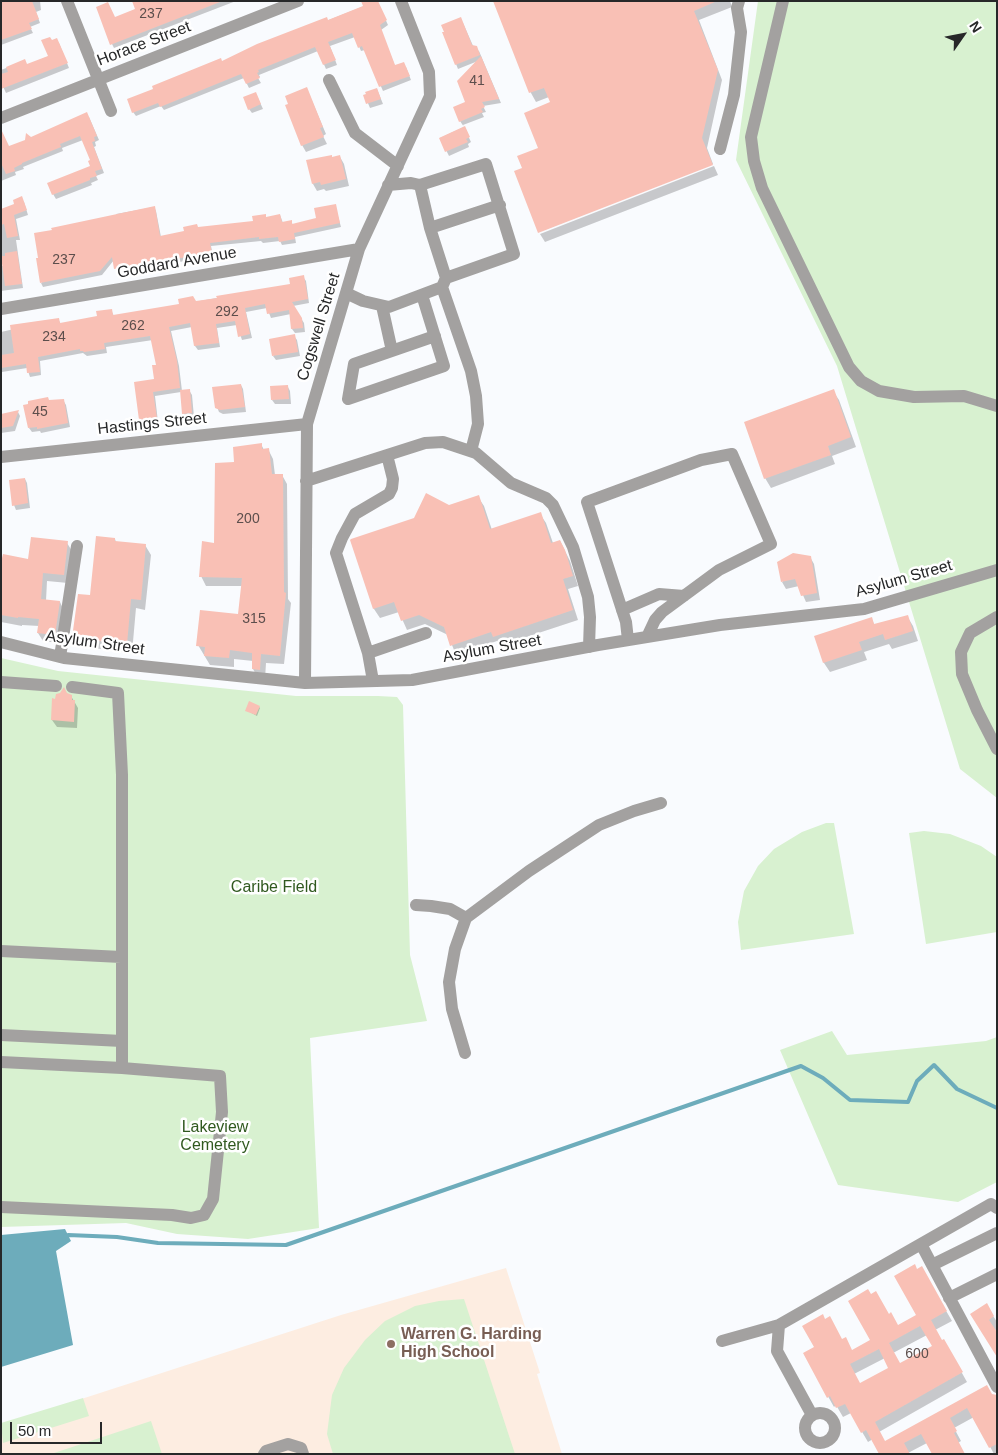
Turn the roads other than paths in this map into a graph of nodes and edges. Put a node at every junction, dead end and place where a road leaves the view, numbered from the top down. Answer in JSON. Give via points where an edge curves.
{"nodes":[{"id":1,"x":67,"y":1,"type":"edge"},
{"id":2,"x":298,"y":1,"type":"edge"},
{"id":3,"x":401,"y":1,"type":"edge"},
{"id":4,"x":738,"y":1,"type":"edge"},
{"id":5,"x":783,"y":1,"type":"edge"},
{"id":6,"x":99,"y":80,"type":"junction"},
{"id":7,"x":329,"y":80,"type":"dead end"},
{"id":8,"x":111,"y":111,"type":"dead end"},
{"id":9,"x":1,"y":118,"type":"edge"},
{"id":10,"x":720,"y":149,"type":"dead end"},
{"id":11,"x":398,"y":166,"type":"junction"},
{"id":12,"x":420,"y":185,"type":"junction"},
{"id":13,"x":388,"y":186,"type":"junction"},
{"id":14,"x":500,"y":205,"type":"junction"},
{"id":15,"x":430,"y":228,"type":"junction"},
{"id":16,"x":359,"y":249,"type":"junction"},
{"id":17,"x":444,"y":283,"type":"junction"},
{"id":18,"x":346,"y":293,"type":"junction"},
{"id":19,"x":422,"y":295,"type":"junction"},
{"id":20,"x":382,"y":306,"type":"junction"},
{"id":21,"x":1,"y":309,"type":"edge"},
{"id":22,"x":434,"y":336,"type":"junction"},
{"id":23,"x":392,"y":351,"type":"junction"},
{"id":24,"x":997,"y":406,"type":"edge"},
{"id":25,"x":306,"y":424,"type":"junction"},
{"id":26,"x":472,"y":451,"type":"junction"},
{"id":27,"x":387,"y":455,"type":"junction"},
{"id":28,"x":1,"y":457,"type":"edge"},
{"id":29,"x":306,"y":481,"type":"junction"},
{"id":30,"x":76,"y":546,"type":"dead end"},
{"id":31,"x":997,"y":559,"type":"edge"},
{"id":32,"x":997,"y":570,"type":"edge"},
{"id":33,"x":984,"y":573,"type":"junction"},
{"id":34,"x":684,"y":596,"type":"junction"},
{"id":35,"x":622,"y":610,"type":"junction"},
{"id":36,"x":997,"y":617,"type":"edge"},
{"id":37,"x":426,"y":633,"type":"dead end"},
{"id":38,"x":647,"y":637,"type":"junction"},
{"id":39,"x":628,"y":640,"type":"junction"},
{"id":40,"x":1,"y":642,"type":"edge"},
{"id":41,"x":589,"y":647,"type":"junction"},
{"id":42,"x":368,"y":653,"type":"junction"},
{"id":43,"x":60,"y":657,"type":"junction"},
{"id":44,"x":373,"y":681,"type":"junction"},
{"id":45,"x":1,"y":682,"type":"edge"},
{"id":46,"x":305,"y":683,"type":"junction"},
{"id":47,"x":56,"y":686,"type":"dead end"},
{"id":48,"x":72,"y":687,"type":"dead end"},
{"id":49,"x":997,"y":749,"type":"edge"},
{"id":50,"x":661,"y":803,"type":"dead end"},
{"id":51,"x":416,"y":905,"type":"dead end"},
{"id":52,"x":466,"y":918,"type":"junction"},
{"id":53,"x":1,"y":951,"type":"edge"},
{"id":54,"x":121,"y":957,"type":"junction"},
{"id":55,"x":1,"y":1035,"type":"edge"},
{"id":56,"x":122,"y":1041,"type":"junction"},
{"id":57,"x":465,"y":1052,"type":"dead end"},
{"id":58,"x":1,"y":1062,"type":"edge"},
{"id":59,"x":122,"y":1068,"type":"junction"},
{"id":60,"x":995,"y":1204,"type":"edge"},
{"id":61,"x":1,"y":1207,"type":"edge"},
{"id":62,"x":997,"y":1233,"type":"edge"},
{"id":63,"x":920,"y":1244,"type":"junction"},
{"id":64,"x":932,"y":1265,"type":"junction"},
{"id":65,"x":997,"y":1274,"type":"edge"},
{"id":66,"x":949,"y":1298,"type":"junction"},
{"id":67,"x":779,"y":1325,"type":"junction"},
{"id":68,"x":722,"y":1341,"type":"dead end"},
{"id":69,"x":997,"y":1387,"type":"edge"},
{"id":70,"x":812,"y":1415,"type":"junction"},
{"id":71,"x":830,"y":1448,"type":"edge"},
{"id":72,"x":264,"y":1454,"type":"edge"},
{"id":73,"x":303,"y":1454,"type":"edge"}],
"edges":[{"from":1,"to":6,"type":"street"},
{"from":2,"to":6,"type":"street","name":"Horace Street"},
{"from":3,"to":11,"type":"street","name":"Cogswell Street","via":[[429,72],[430,96]]},
{"from":4,"to":10,"type":"street","via":[[741,32],[734,95]]},
{"from":5,"to":24,"type":"street","via":[[752,137],[754,161],[762,188],[849,367],[861,381],[879,391],[914,397],[964,396]]},
{"from":6,"to":8,"type":"street"},
{"from":6,"to":9,"type":"street","name":"Horace Street"},
{"from":7,"to":11,"type":"street","via":[[355,133]]},
{"from":11,"to":13,"type":"street","name":"Cogswell Street"},
{"from":12,"to":13,"type":"street"},
{"from":12,"to":14,"type":"street","via":[[486,164]]},
{"from":12,"to":15,"type":"street"},
{"from":13,"to":16,"type":"street","name":"Cogswell Street"},
{"from":14,"to":15,"type":"street"},
{"from":14,"to":17,"type":"street","via":[[514,254]]},
{"from":15,"to":17,"type":"street"},
{"from":16,"to":18,"type":"street","name":"Cogswell Street"},
{"from":16,"to":21,"type":"street","name":"Goddard Avenue"},
{"from":17,"to":19,"type":"street"},
{"from":17,"to":26,"type":"street","via":[[476,396],[478,424]]},
{"from":18,"to":20,"type":"street"},
{"from":18,"to":25,"type":"street","name":"Cogswell Street"},
{"from":19,"to":20,"type":"street","via":[[389,308]]},
{"from":19,"to":22,"type":"street"},
{"from":20,"to":23,"type":"street"},
{"from":22,"to":23,"type":"street"},
{"from":22,"to":23,"type":"street","via":[[444,366],[348,399],[354,364]]},
{"from":25,"to":28,"type":"street","name":"Hastings Street"},
{"from":25,"to":29,"type":"street","name":"Cogswell Street"},
{"from":26,"to":27,"type":"street","via":[[443,442],[425,443]]},
{"from":26,"to":41,"type":"street","via":[[511,483],[546,498],[553,505],[573,548],[588,596]]},
{"from":27,"to":29,"type":"street"},
{"from":27,"to":42,"type":"street","via":[[393,479],[389,494],[355,514],[336,553]]},
{"from":29,"to":46,"type":"street","name":"Cogswell Street"},
{"from":30,"to":43,"type":"street"},
{"from":31,"to":33,"type":"street"},
{"from":32,"to":33,"type":"street","name":"Asylum Street"},
{"from":33,"to":38,"type":"street","name":"Asylum Street","via":[[864,609],[720,625]]},
{"from":34,"to":35,"type":"street","via":[[659,594]]},
{"from":34,"to":35,"type":"street","via":[[719,570],[771,544],[732,454],[701,460],[587,502]]},
{"from":34,"to":38,"type":"street","via":[[662,612]]},
{"from":35,"to":39,"type":"street"},
{"from":36,"to":49,"type":"street","via":[[970,633],[960,652],[962,674]]},
{"from":37,"to":42,"type":"street"},
{"from":38,"to":39,"type":"street","name":"Asylum Street"},
{"from":39,"to":41,"type":"street","name":"Asylum Street"},
{"from":40,"to":43,"type":"street","name":"Asylum Street"},
{"from":41,"to":44,"type":"street","name":"Asylum Street","via":[[412,680]]},
{"from":42,"to":44,"type":"street"},
{"from":43,"to":46,"type":"street","name":"Asylum Street"},
{"from":44,"to":46,"type":"street","name":"Asylum Street"},
{"from":45,"to":47,"type":"street"},
{"from":48,"to":54,"type":"street","via":[[118,693],[122,775]]},
{"from":50,"to":52,"type":"street","via":[[598,826],[529,871]]},
{"from":51,"to":52,"type":"street","via":[[450,909]]},
{"from":52,"to":57,"type":"street","via":[[455,949],[450,982],[452,1009]]},
{"from":53,"to":54,"type":"street"},
{"from":54,"to":56,"type":"street"},
{"from":55,"to":56,"type":"street"},
{"from":56,"to":59,"type":"street"},
{"from":58,"to":59,"type":"street"},
{"from":59,"to":61,"type":"street","via":[[220,1076],[222,1112],[213,1199],[204,1215],[191,1218]]},
{"from":60,"to":63,"type":"street"},
{"from":62,"to":64,"type":"street"},
{"from":63,"to":64,"type":"street"},
{"from":63,"to":67,"type":"street"},
{"from":64,"to":66,"type":"street"},
{"from":65,"to":66,"type":"street"},
{"from":66,"to":69,"type":"street"},
{"from":67,"to":68,"type":"street"},
{"from":67,"to":70,"type":"street","via":[[777,1351]]},
{"from":70,"to":71,"type":"street","via":[[805,1422],[807,1437]]},
{"from":70,"to":71,"type":"street","via":[[821,1413],[833,1421],[835,1431]]},
{"from":72,"to":73,"type":"street","via":[[288,1444],[301,1448]]}]}
